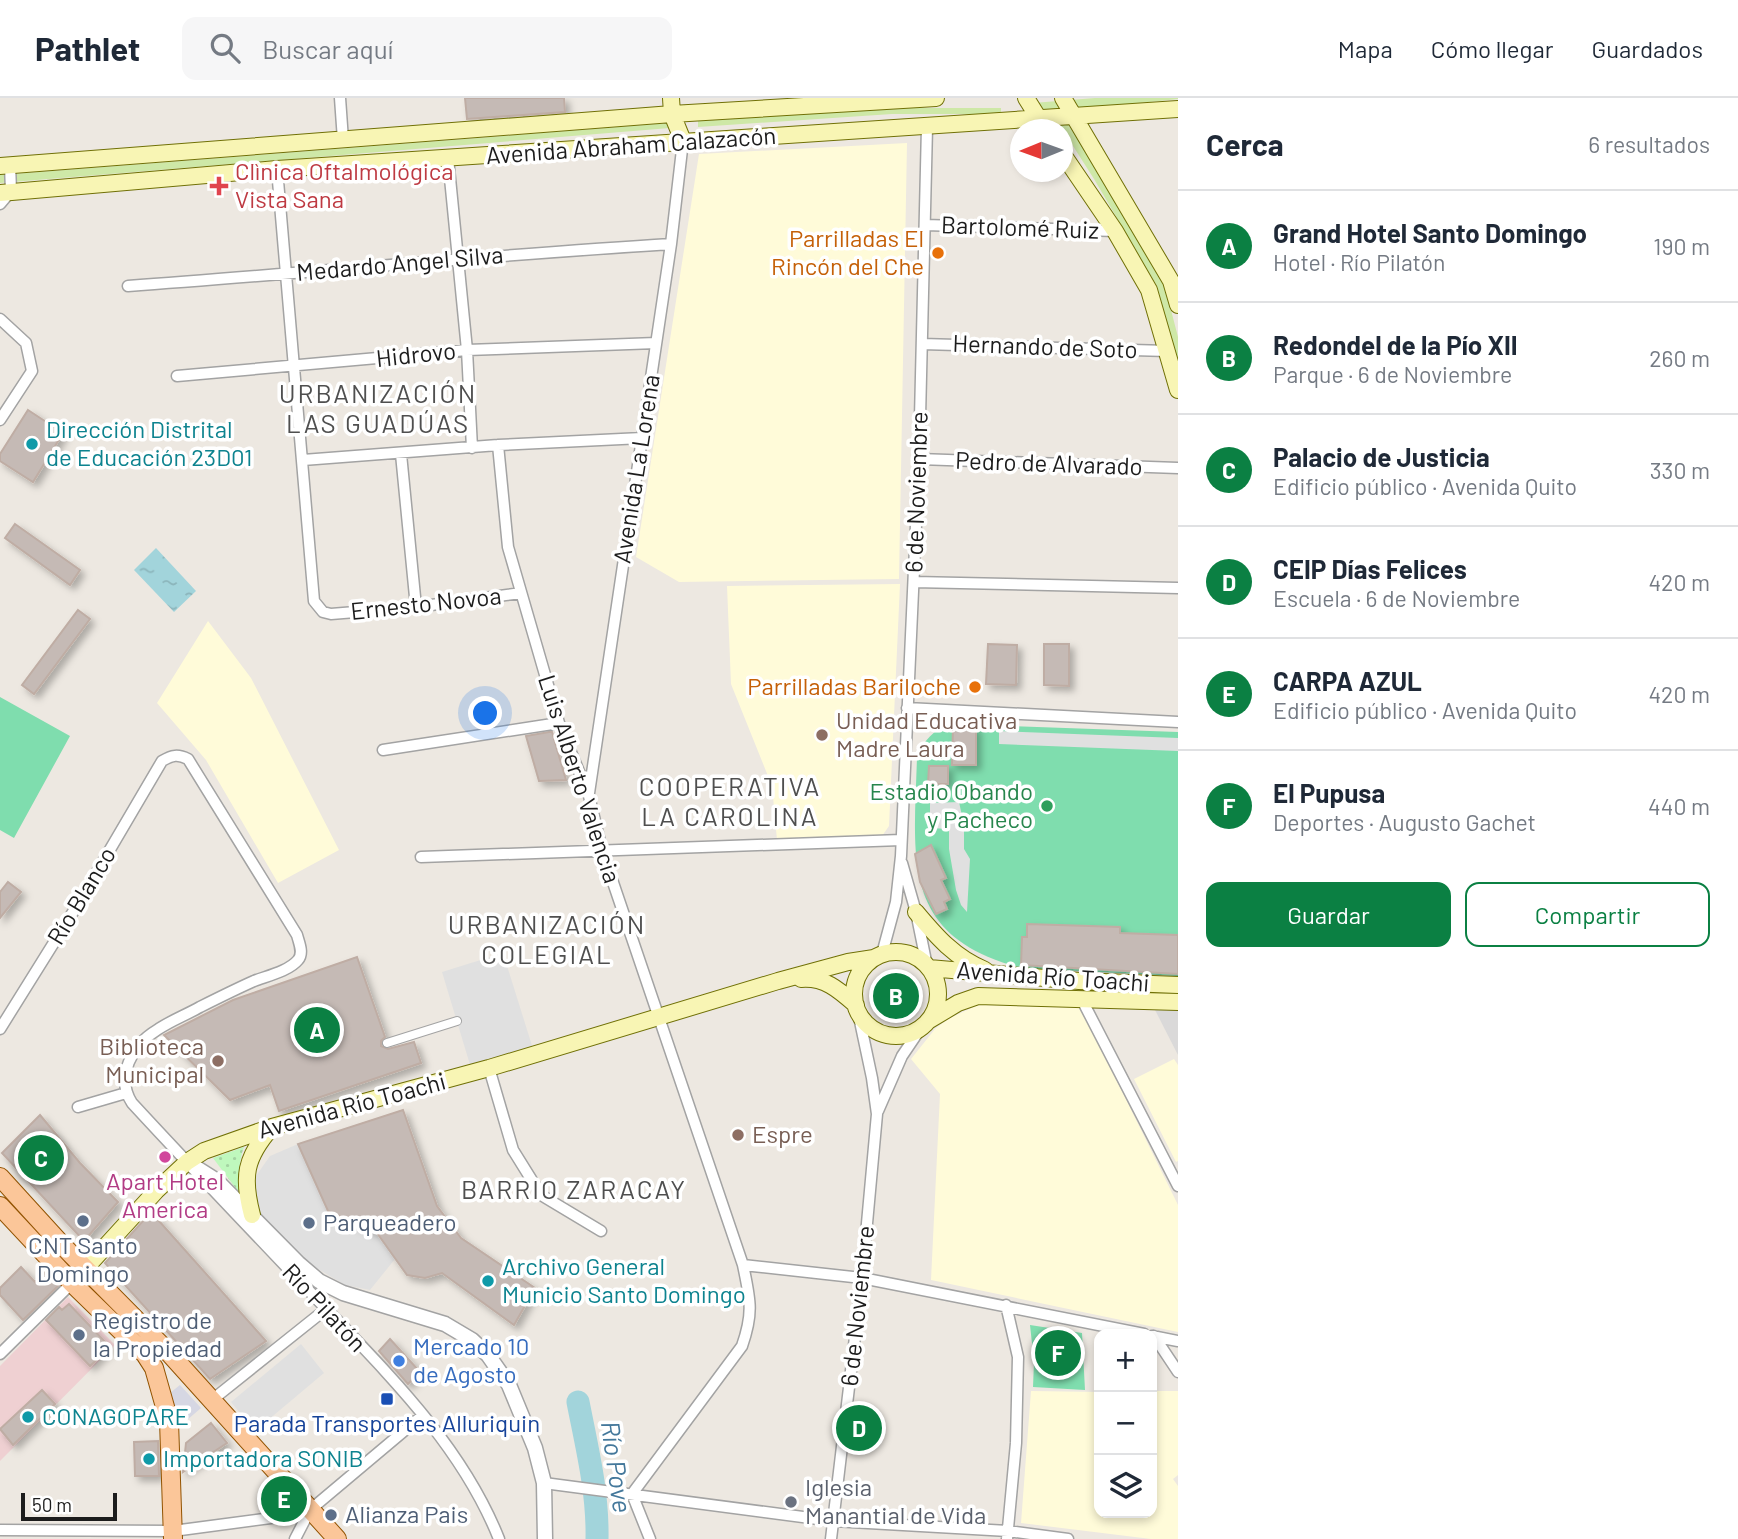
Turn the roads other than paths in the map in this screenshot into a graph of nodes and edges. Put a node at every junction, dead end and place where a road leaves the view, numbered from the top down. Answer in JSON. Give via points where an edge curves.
{"nodes":[{"id":1,"x":340,"y":98,"type":"edge"},
{"id":2,"x":936,"y":98,"type":"edge"},
{"id":3,"x":1026,"y":98,"type":"edge"},
{"id":4,"x":1063,"y":98,"type":"edge"},
{"id":5,"x":907,"y":99,"type":"edge"},
{"id":6,"x":690,"y":105,"type":"edge"},
{"id":7,"x":672,"y":106,"type":"edge"},
{"id":8,"x":1178,"y":109,"type":"edge"},
{"id":9,"x":1074,"y":117,"type":"junction"},
{"id":10,"x":1040,"y":119,"type":"edge"},
{"id":11,"x":1065,"y":119,"type":"edge"},
{"id":12,"x":1010,"y":125,"type":"edge"},
{"id":13,"x":927,"y":127,"type":"junction"},
{"id":14,"x":344,"y":140,"type":"junction"},
{"id":15,"x":682,"y":141,"type":"junction"},
{"id":16,"x":448,"y":158,"type":"junction"},
{"id":17,"x":5,"y":165,"type":"edge"},
{"id":18,"x":277,"y":169,"type":"junction"},
{"id":19,"x":1073,"y":169,"type":"edge"},
{"id":20,"x":4,"y":196,"type":"edge"},
{"id":21,"x":926,"y":225,"type":"junction"},
{"id":22,"x":1115,"y":231,"type":"junction"},
{"id":23,"x":671,"y":244,"type":"junction"},
{"id":24,"x":457,"y":258,"type":"junction"},
{"id":25,"x":287,"y":275,"type":"junction"},
{"id":26,"x":128,"y":286,"type":"dead end"},
{"id":27,"x":1178,"y":305,"type":"edge"},
{"id":28,"x":0,"y":318,"type":"edge"},
{"id":29,"x":656,"y":343,"type":"junction"},
{"id":30,"x":922,"y":344,"type":"junction"},
{"id":31,"x":467,"y":350,"type":"junction"},
{"id":32,"x":1168,"y":351,"type":"junction"},
{"id":33,"x":294,"y":367,"type":"junction"},
{"id":34,"x":177,"y":376,"type":"dead end"},
{"id":35,"x":1178,"y":390,"type":"edge"},
{"id":36,"x":0,"y":420,"type":"edge"},
{"id":37,"x":642,"y":438,"type":"junction"},
{"id":38,"x":498,"y":445,"type":"junction"},
{"id":39,"x":472,"y":448,"type":"junction"},
{"id":40,"x":401,"y":454,"type":"junction"},
{"id":41,"x":919,"y":459,"type":"junction"},
{"id":42,"x":303,"y":460,"type":"junction"},
{"id":43,"x":1178,"y":468,"type":"edge"},
{"id":44,"x":914,"y":582,"type":"junction"},
{"id":45,"x":1178,"y":587,"type":"edge"},
{"id":46,"x":521,"y":593,"type":"junction"},
{"id":47,"x":416,"y":607,"type":"junction"},
{"id":48,"x":906,"y":708,"type":"junction"},
{"id":49,"x":1178,"y":722,"type":"edge"},
{"id":50,"x":559,"y":723,"type":"junction"},
{"id":51,"x":383,"y":750,"type":"dead end"},
{"id":52,"x":589,"y":796,"type":"junction"},
{"id":53,"x":901,"y":840,"type":"junction"},
{"id":54,"x":602,"y":850,"type":"junction"},
{"id":55,"x":901,"y":856,"type":"junction"},
{"id":56,"x":421,"y":857,"type":"dead end"},
{"id":57,"x":916,"y":912,"type":"junction"},
{"id":58,"x":878,"y":956,"type":"junction"},
{"id":59,"x":928,"y":967,"type":"junction"},
{"id":60,"x":1000,"y":975,"type":"junction"},
{"id":61,"x":778,"y":981,"type":"junction"},
{"id":62,"x":1178,"y":985,"type":"edge"},
{"id":63,"x":1081,"y":998,"type":"junction"},
{"id":64,"x":1178,"y":1002,"type":"edge"},
{"id":65,"x":857,"y":1008,"type":"junction"},
{"id":66,"x":657,"y":1017,"type":"junction"},
{"id":67,"x":457,"y":1021,"type":"dead end"},
{"id":68,"x":925,"y":1024,"type":"junction"},
{"id":69,"x":0,"y":1029,"type":"edge"},
{"id":70,"x":387,"y":1043,"type":"dead end"},
{"id":71,"x":489,"y":1069,"type":"junction"},
{"id":72,"x":126,"y":1093,"type":"junction"},
{"id":73,"x":78,"y":1107,"type":"dead end"},
{"id":74,"x":877,"y":1114,"type":"junction"},
{"id":75,"x":272,"y":1127,"type":"junction"},
{"id":76,"x":187,"y":1161,"type":"junction"},
{"id":77,"x":1174,"y":1170,"type":"edge"},
{"id":78,"x":0,"y":1177,"type":"edge"},
{"id":79,"x":1178,"y":1186,"type":"edge"},
{"id":80,"x":0,"y":1206,"type":"edge"},
{"id":81,"x":252,"y":1215,"type":"junction"},
{"id":82,"x":601,"y":1231,"type":"dead end"},
{"id":83,"x":743,"y":1265,"type":"junction"},
{"id":84,"x":85,"y":1269,"type":"junction"},
{"id":85,"x":862,"y":1278,"type":"junction"},
{"id":86,"x":72,"y":1283,"type":"junction"},
{"id":87,"x":1006,"y":1305,"type":"junction"},
{"id":88,"x":326,"y":1310,"type":"junction"},
{"id":89,"x":1117,"y":1329,"type":"edge"},
{"id":90,"x":1157,"y":1337,"type":"edge"},
{"id":91,"x":1178,"y":1341,"type":"edge"},
{"id":92,"x":1157,"y":1345,"type":"edge"},
{"id":93,"x":0,"y":1354,"type":"edge"},
{"id":94,"x":1178,"y":1372,"type":"edge"},
{"id":95,"x":212,"y":1400,"type":"junction"},
{"id":96,"x":423,"y":1415,"type":"junction"},
{"id":97,"x":241,"y":1432,"type":"junction"},
{"id":98,"x":171,"y":1442,"type":"junction"},
{"id":99,"x":544,"y":1483,"type":"junction"},
{"id":100,"x":632,"y":1494,"type":"junction"},
{"id":101,"x":310,"y":1510,"type":"junction"},
{"id":102,"x":833,"y":1521,"type":"junction"},
{"id":103,"x":0,"y":1531,"type":"edge"},
{"id":104,"x":173,"y":1535,"type":"edge"},
{"id":105,"x":1008,"y":1535,"type":"edge"},
{"id":106,"x":295,"y":1539,"type":"edge"},
{"id":107,"x":337,"y":1539,"type":"edge"},
{"id":108,"x":499,"y":1539,"type":"edge"},
{"id":109,"x":545,"y":1539,"type":"edge"},
{"id":110,"x":650,"y":1539,"type":"edge"},
{"id":111,"x":831,"y":1539,"type":"edge"},
{"id":112,"x":1068,"y":1539,"type":"edge"}],
"edges":[{"from":1,"to":14,"type":"street"},
{"from":2,"to":5,"type":"main road","name":"Avenida Abraham Calazacón"},
{"from":3,"to":10,"type":"main road"},
{"from":4,"to":9,"type":"main road"},
{"from":5,"to":6,"type":"main road","name":"Avenida Abraham Calazacón"},
{"from":6,"to":7,"type":"main road","name":"Avenida Abraham Calazacón"},
{"from":6,"to":15,"type":"main road","name":"Avenida La Lorena"},
{"from":7,"to":14,"type":"main road","name":"Avenida Abraham Calazacón"},
{"from":7,"to":15,"type":"main road","name":"Avenida La Lorena"},
{"from":8,"to":9,"type":"main road","name":"Avenida Abraham Calazacón"},
{"from":9,"to":11,"type":"main road","name":"Avenida Abraham Calazacón"},
{"from":9,"to":27,"type":"main road","via":[[1171,281]]},
{"from":12,"to":13,"type":"main road","name":"Avenida Abraham Calazacón"},
{"from":13,"to":15,"type":"main road","name":"Avenida Abraham Calazacón"},
{"from":13,"to":21,"type":"street","name":"6 de Noviembre"},
{"from":14,"to":17,"type":"main road","name":"Avenida Abraham Calazacón"},
{"from":15,"to":16,"type":"main road","name":"Avenida Abraham Calazacón"},
{"from":15,"to":23,"type":"street","name":"Avenida La Lorena"},
{"from":16,"to":18,"type":"main road","name":"Avenida Abraham Calazacón"},
{"from":16,"to":24,"type":"street"},
{"from":17,"to":20,"type":"street"},
{"from":18,"to":20,"type":"main road","name":"Avenida Abraham Calazacón"},
{"from":18,"to":25,"type":"street"},
{"from":19,"to":22,"type":"main road"},
{"from":21,"to":22,"type":"street","name":"Bartolomé Ruiz"},
{"from":21,"to":30,"type":"street","name":"6 de Noviembre"},
{"from":22,"to":32,"type":"main road","via":[[1149,290]]},
{"from":23,"to":24,"type":"street","name":"Medardo Angel Silva"},
{"from":23,"to":29,"type":"street","name":"Avenida La Lorena"},
{"from":24,"to":25,"type":"street","name":"Medardo Angel Silva"},
{"from":24,"to":31,"type":"street"},
{"from":25,"to":26,"type":"street","name":"Medardo Angel Silva"},
{"from":25,"to":33,"type":"street"},
{"from":28,"to":36,"type":"street","via":[[26,343],[32,371]]},
{"from":29,"to":31,"type":"street","name":"Hidrovo"},
{"from":29,"to":37,"type":"street","name":"Avenida La Lorena"},
{"from":30,"to":32,"type":"street","name":"Hernando de Soto"},
{"from":30,"to":41,"type":"street","name":"6 de Noviembre"},
{"from":31,"to":33,"type":"street","name":"Hidrovo"},
{"from":31,"to":39,"type":"street"},
{"from":32,"to":35,"type":"main road"},
{"from":33,"to":34,"type":"street","name":"Hidrovo"},
{"from":33,"to":42,"type":"street"},
{"from":37,"to":38,"type":"street"},
{"from":37,"to":52,"type":"street","name":"Avenida La Lorena"},
{"from":38,"to":39,"type":"street"},
{"from":38,"to":46,"type":"street","name":"Luis Alberto Valencia","via":[[508,547]]},
{"from":39,"to":40,"type":"street"},
{"from":40,"to":42,"type":"street"},
{"from":40,"to":47,"type":"street"},
{"from":41,"to":43,"type":"street","name":"Pedro de Alvarado"},
{"from":41,"to":44,"type":"street","name":"6 de Noviembre"},
{"from":42,"to":47,"type":"street","name":"Ernesto Novoa","via":[[314,601],[331,614]]},
{"from":44,"to":45,"type":"street"},
{"from":44,"to":48,"type":"street","name":"6 de Noviembre"},
{"from":46,"to":47,"type":"street","name":"Ernesto Novoa"},
{"from":46,"to":50,"type":"street","name":"Luis Alberto Valencia"},
{"from":48,"to":49,"type":"street"},
{"from":48,"to":53,"type":"street","name":"6 de Noviembre"},
{"from":50,"to":51,"type":"street"},
{"from":50,"to":52,"type":"street","name":"Luis Alberto Valencia"},
{"from":52,"to":54,"type":"street","name":"Luis Alberto Valencia"},
{"from":53,"to":54,"type":"street"},
{"from":53,"to":55,"type":"street","name":"6 de Noviembre"},
{"from":54,"to":56,"type":"street"},
{"from":54,"to":66,"type":"street","name":"Luis Alberto Valencia"},
{"from":55,"to":57,"type":"street","name":"6 de Noviembre"},
{"from":55,"to":58,"type":"street","name":"6 de Noviembre","via":[[896,902]]},
{"from":57,"to":59,"type":"street","name":"6 de Noviembre"},
{"from":57,"to":60,"type":"main road","via":[[959,956]]},
{"from":58,"to":59,"type":"main road","via":[[905,953]]},
{"from":58,"to":61,"type":"main road","name":"Avenida Río Toachi"},
{"from":58,"to":65,"type":"main road","via":[[859,975]]},
{"from":59,"to":60,"type":"main road","name":"Avenida Río Toachi"},
{"from":59,"to":68,"type":"main road","via":[[937,998]]},
{"from":60,"to":62,"type":"main road","name":"Avenida Río Toachi"},
{"from":61,"to":65,"type":"main road","name":"Avenida Río Toachi","via":[[817,978]]},
{"from":61,"to":66,"type":"main road","name":"Avenida Río Toachi"},
{"from":63,"to":64,"type":"main road","name":"Avenida Río Toachi"},
{"from":63,"to":68,"type":"main road","name":"Avenida Río Toachi","via":[[972,997]]},
{"from":63,"to":77,"type":"street"},
{"from":65,"to":68,"type":"main road","via":[[873,1029],[887,1035],[910,1033]]},
{"from":65,"to":74,"type":"street","name":"6 de Noviembre"},
{"from":66,"to":71,"type":"main road","name":"Avenida Río Toachi"},
{"from":66,"to":83,"type":"street","name":"Luis Alberto Valencia"},
{"from":67,"to":70,"type":"street"},
{"from":68,"to":74,"type":"street","name":"6 de Noviembre","via":[[902,1056]]},
{"from":69,"to":72,"type":"street","name":"Río Blanco","via":[[162,761],[180,755],[188,759],[297,935],[302,951],[292,966],[155,1030],[138,1045],[127,1066]]},
{"from":71,"to":75,"type":"main road","name":"Avenida Río Toachi"},
{"from":71,"to":82,"type":"street","via":[[513,1150],[541,1195]]},
{"from":72,"to":73,"type":"street"},
{"from":72,"to":76,"type":"street","name":"Río Pilatón"},
{"from":74,"to":85,"type":"street","name":"6 de Noviembre"},
{"from":75,"to":76,"type":"main road","name":"Avenida Río Toachi"},
{"from":75,"to":81,"type":"main road","via":[[247,1167]]},
{"from":76,"to":81,"type":"street","via":[[217,1181]]},
{"from":76,"to":84,"type":"main road","name":"Avenida Río Toachi"},
{"from":76,"to":88,"type":"street","name":"Río Pilatón"},
{"from":77,"to":79,"type":"street"},
{"from":78,"to":84,"type":"main road"},
{"from":80,"to":86,"type":"main road"},
{"from":81,"to":99,"type":"street","via":[[319,1281],[343,1293],[438,1321],[480,1347],[509,1385]]},
{"from":83,"to":85,"type":"street"},
{"from":83,"to":100,"type":"street","name":"Luis Alberto Valencia","via":[[750,1321],[742,1346]]},
{"from":84,"to":86,"type":"main road","name":"Avenida Río Toachi"},
{"from":84,"to":95,"type":"main road"},
{"from":85,"to":87,"type":"street"},
{"from":85,"to":102,"type":"street","name":"6 de Noviembre"},
{"from":86,"to":93,"type":"street","name":"Avenida Río Toachi"},
{"from":86,"to":98,"type":"main road","via":[[149,1361],[165,1402]]},
{"from":87,"to":89,"type":"street"},
{"from":87,"to":105,"type":"street","via":[[1018,1357]]},
{"from":88,"to":95,"type":"street"},
{"from":88,"to":96,"type":"street","name":"Río Pilatón"},
{"from":90,"to":91,"type":"street"},
{"from":92,"to":94,"type":"street"},
{"from":95,"to":97,"type":"main road"},
{"from":96,"to":101,"type":"street"},
{"from":96,"to":108,"type":"street","name":"Río Pilatón","via":[[465,1470]]},
{"from":97,"to":98,"type":"main road","via":[[155,1355],[172,1406]]},
{"from":97,"to":101,"type":"main road"},
{"from":98,"to":104,"type":"main road"},
{"from":99,"to":100,"type":"street"},
{"from":99,"to":109,"type":"street"},
{"from":100,"to":102,"type":"street"},
{"from":100,"to":110,"type":"street"},
{"from":101,"to":104,"type":"street"},
{"from":101,"to":106,"type":"street"},
{"from":101,"to":107,"type":"main road"},
{"from":102,"to":105,"type":"street"},
{"from":102,"to":111,"type":"street","name":"6 de Noviembre"},
{"from":103,"to":104,"type":"street"},
{"from":105,"to":112,"type":"street"}]}
